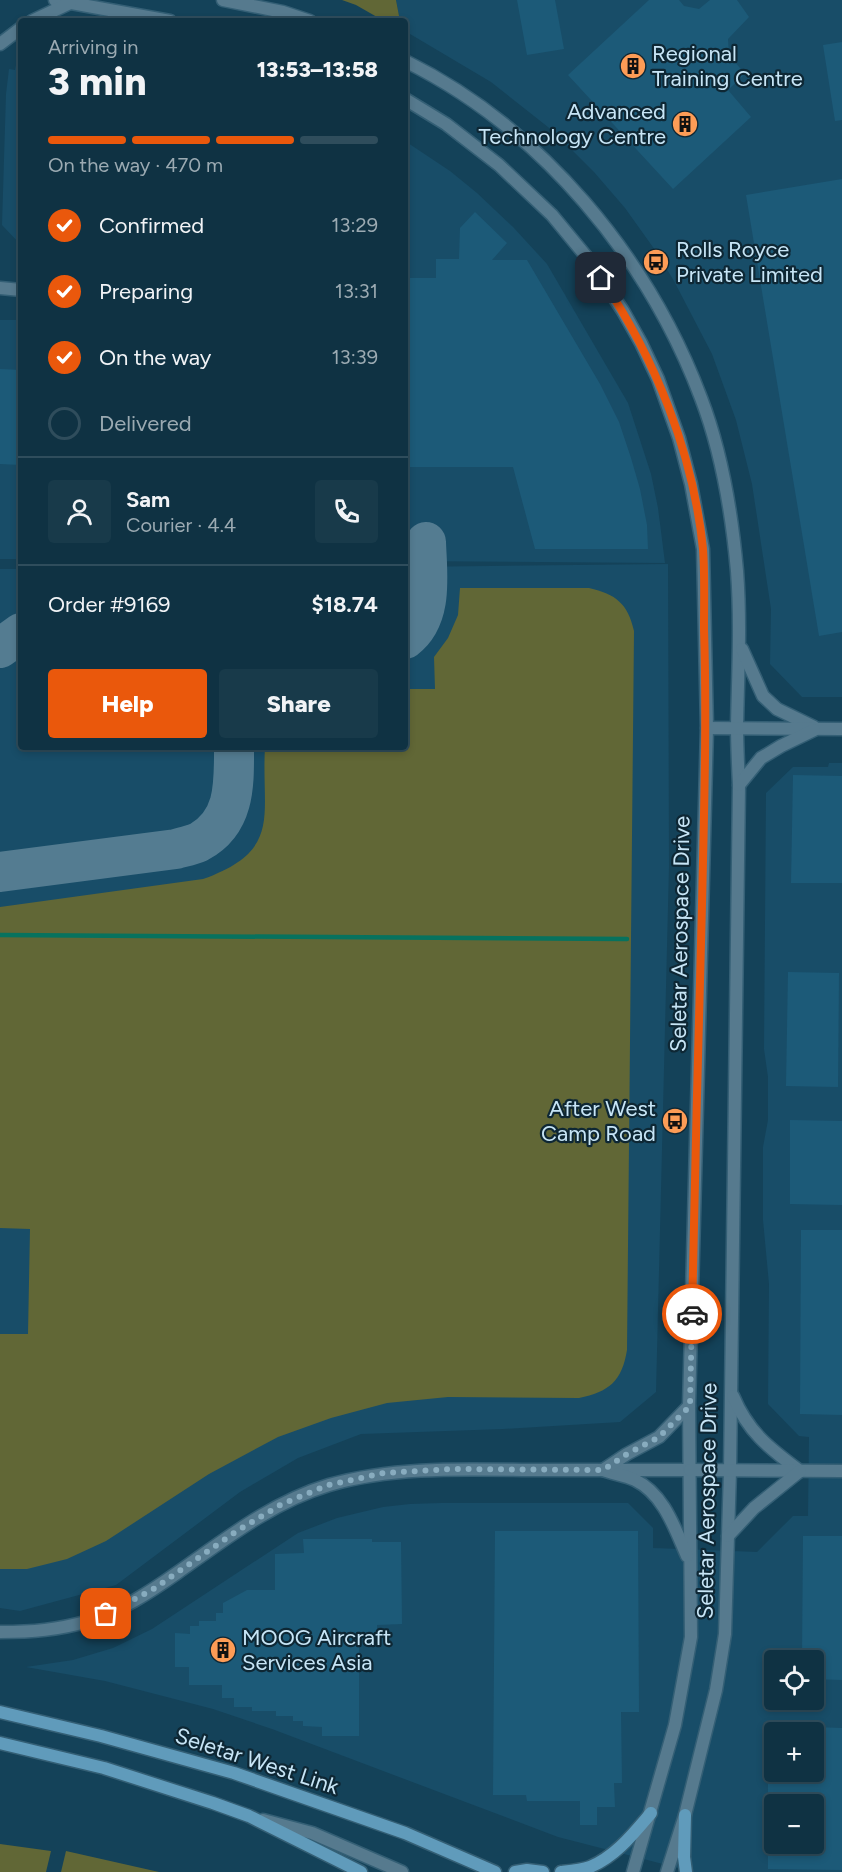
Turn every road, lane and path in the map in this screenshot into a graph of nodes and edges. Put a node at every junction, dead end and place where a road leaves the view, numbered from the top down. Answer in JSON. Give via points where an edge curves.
{"nodes":[{"id":1,"x":55,"y":0,"type":"edge"},
{"id":2,"x":223,"y":0,"type":"edge"},
{"id":3,"x":70,"y":3,"type":"junction"},
{"id":4,"x":38,"y":18,"type":"edge"},
{"id":5,"x":153,"y":18,"type":"edge"},
{"id":6,"x":301,"y":18,"type":"edge"},
{"id":7,"x":18,"y":30,"type":"edge"},
{"id":8,"x":0,"y":44,"type":"edge"},
{"id":9,"x":408,"y":63,"type":"edge"},
{"id":10,"x":408,"y":101,"type":"edge"},
{"id":11,"x":0,"y":288,"type":"edge"},
{"id":12,"x":18,"y":290,"type":"edge"},
{"id":13,"x":741,"y":644,"type":"junction"},
{"id":14,"x":706,"y":728,"type":"junction"},
{"id":15,"x":737,"y":729,"type":"junction"},
{"id":16,"x":818,"y":729,"type":"junction"},
{"id":17,"x":842,"y":729,"type":"edge"},
{"id":18,"x":739,"y":784,"type":"junction"},
{"id":19,"x":731,"y":1392,"type":"junction"},
{"id":20,"x":690,"y":1406,"type":"junction"},
{"id":21,"x":603,"y":1470,"type":"junction"},
{"id":22,"x":690,"y":1470,"type":"junction"},
{"id":23,"x":730,"y":1471,"type":"junction"},
{"id":24,"x":800,"y":1471,"type":"junction"},
{"id":25,"x":842,"y":1471,"type":"edge"},
{"id":26,"x":728,"y":1536,"type":"junction"},
{"id":27,"x":689,"y":1560,"type":"junction"},
{"id":28,"x":0,"y":1632,"type":"edge"},
{"id":29,"x":0,"y":1712,"type":"edge"},
{"id":30,"x":0,"y":1743,"type":"edge"},
{"id":31,"x":651,"y":1813,"type":"junction"},
{"id":32,"x":685,"y":1815,"type":"junction"},
{"id":33,"x":249,"y":1816,"type":"junction"},
{"id":34,"x":361,"y":1872,"type":"edge"},
{"id":35,"x":402,"y":1872,"type":"edge"},
{"id":36,"x":495,"y":1872,"type":"edge"},
{"id":37,"x":515,"y":1872,"type":"edge"},
{"id":38,"x":543,"y":1872,"type":"edge"},
{"id":39,"x":561,"y":1872,"type":"edge"},
{"id":40,"x":633,"y":1872,"type":"edge"},
{"id":41,"x":667,"y":1872,"type":"edge"},
{"id":42,"x":686,"y":1872,"type":"edge"}],
"edges":[{"from":1,"to":3,"type":"street"},
{"from":2,"to":6,"type":"street"},
{"from":3,"to":4,"type":"street"},
{"from":3,"to":5,"type":"street"},
{"from":7,"to":8,"type":"street"},
{"from":9,"to":13,"type":"street","name":"Seletar Aerospace Drive","via":[[470,100],[517,135],[554,170],[587,204],[652,297],[678,345],[714,441],[737,570]]},
{"from":10,"to":14,"type":"street","name":"Seletar Aerospace Drive","via":[[499,165],[552,215],[590,261],[623,311],[658,379],[679,438],[701,538]]},
{"from":11,"to":12,"type":"street"},
{"from":13,"to":15,"type":"street","name":"Seletar Aerospace Drive"},
{"from":13,"to":16,"type":"street","via":[[763,696],[777,709]]},
{"from":14,"to":15,"type":"street"},
{"from":14,"to":20,"type":"street","name":"Seletar Aerospace Drive"},
{"from":15,"to":16,"type":"street"},
{"from":15,"to":18,"type":"street","name":"Seletar Aerospace Drive"},
{"from":16,"to":17,"type":"street"},
{"from":16,"to":18,"type":"street","via":[[761,758]]},
{"from":18,"to":19,"type":"street","name":"Seletar Aerospace Drive"},
{"from":19,"to":23,"type":"street","name":"Seletar Aerospace Drive"},
{"from":19,"to":24,"type":"street","via":[[750,1428],[765,1445]]},
{"from":20,"to":21,"type":"street","via":[[659,1437]]},
{"from":20,"to":22,"type":"street","name":"Seletar Aerospace Drive"},
{"from":21,"to":22,"type":"street"},
{"from":21,"to":27,"type":"street","via":[[635,1480],[660,1501]]},
{"from":21,"to":28,"type":"street","via":[[451,1469],[384,1473],[328,1485],[282,1504],[121,1607],[91,1620],[46,1631]]},
{"from":22,"to":23,"type":"street"},
{"from":22,"to":27,"type":"street","name":"Seletar Aerospace Drive"},
{"from":23,"to":24,"type":"street"},
{"from":23,"to":26,"type":"street","name":"Seletar Aerospace Drive"},
{"from":24,"to":25,"type":"street"},
{"from":24,"to":26,"type":"street","via":[[754,1508]]},
{"from":26,"to":32,"type":"street","name":"Seletar Aerospace Drive","via":[[725,1634],[716,1690]]},
{"from":27,"to":31,"type":"street","name":"Seletar Aerospace Drive","via":[[691,1637],[675,1725]]},
{"from":29,"to":36,"type":"main road","name":"Seletar West Link","via":[[234,1773],[405,1833]]},
{"from":30,"to":33,"type":"main road","via":[[104,1768]]},
{"from":31,"to":39,"type":"main road","via":[[608,1858],[591,1867]]},
{"from":31,"to":40,"type":"street","name":"Seletar Aerospace Drive"},
{"from":32,"to":41,"type":"street","name":"Seletar Aerospace Drive"},
{"from":32,"to":42,"type":"main road"},
{"from":33,"to":34,"type":"main road"},
{"from":33,"to":35,"type":"street","via":[[312,1833]]},
{"from":37,"to":38,"type":"main road"}]}
